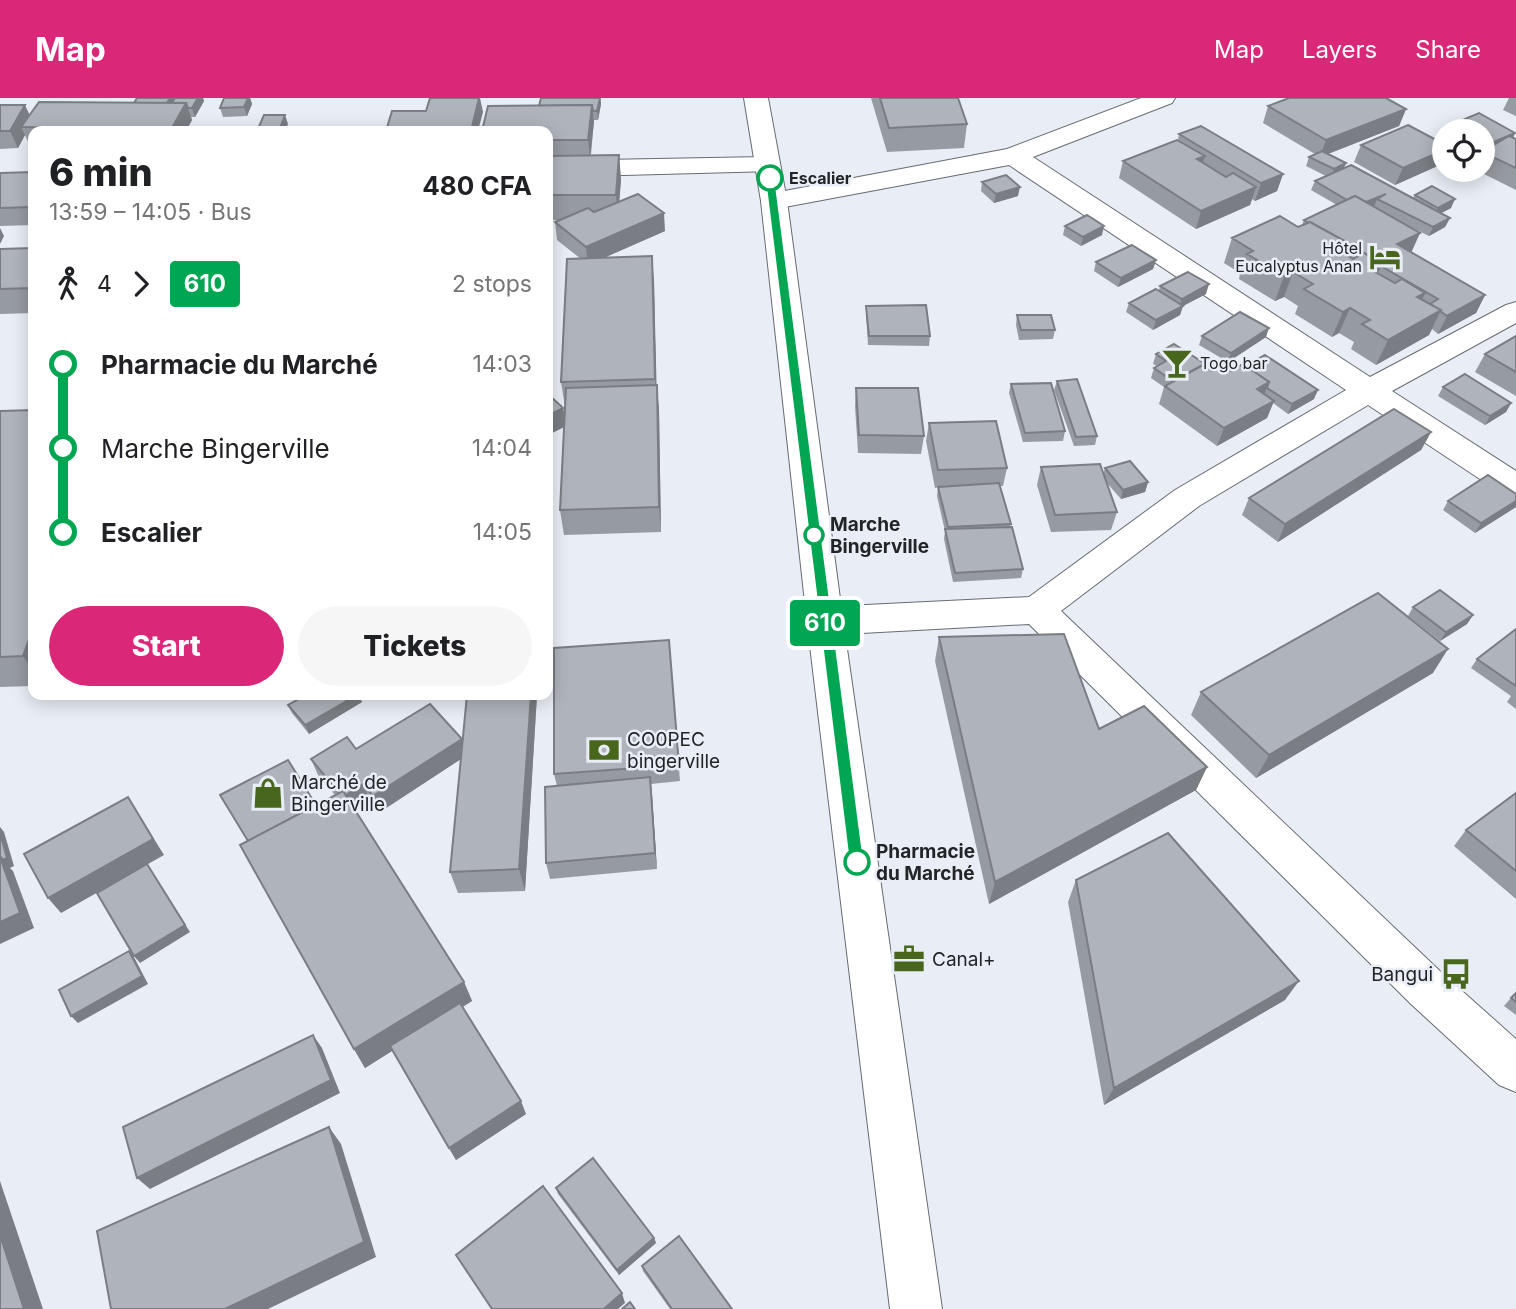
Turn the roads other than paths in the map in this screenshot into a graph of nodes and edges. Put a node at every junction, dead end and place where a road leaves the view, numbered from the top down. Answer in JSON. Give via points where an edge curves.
{"nodes":[{"id":1,"x":756,"y":98,"type":"edge"},
{"id":2,"x":1163,"y":98,"type":"edge"},
{"id":3,"x":1013,"y":156,"type":"junction"},
{"id":4,"x":768,"y":166,"type":"junction"},
{"id":5,"x":553,"y":169,"type":"edge"},
{"id":6,"x":774,"y":201,"type":"junction"},
{"id":7,"x":1516,"y":311,"type":"edge"},
{"id":8,"x":1368,"y":391,"type":"junction"},
{"id":9,"x":1516,"y":486,"type":"edge"},
{"id":10,"x":1037,"y":610,"type":"junction"},
{"id":11,"x":825,"y":621,"type":"junction"},
{"id":12,"x":1516,"y":1069,"type":"edge"},
{"id":13,"x":916,"y":1309,"type":"edge"}],
"edges":[{"from":1,"to":4,"type":"street"},
{"from":2,"to":3,"type":"street"},
{"from":3,"to":6,"type":"street"},
{"from":3,"to":8,"type":"street"},
{"from":4,"to":5,"type":"street"},
{"from":4,"to":6,"type":"street"},
{"from":6,"to":11,"type":"street"},
{"from":7,"to":8,"type":"street"},
{"from":8,"to":9,"type":"street"},
{"from":8,"to":10,"type":"street","via":[[1187,498]]},
{"from":10,"to":11,"type":"street"},
{"from":10,"to":12,"type":"street","via":[[1427,989]]},
{"from":11,"to":13,"type":"street"}]}
